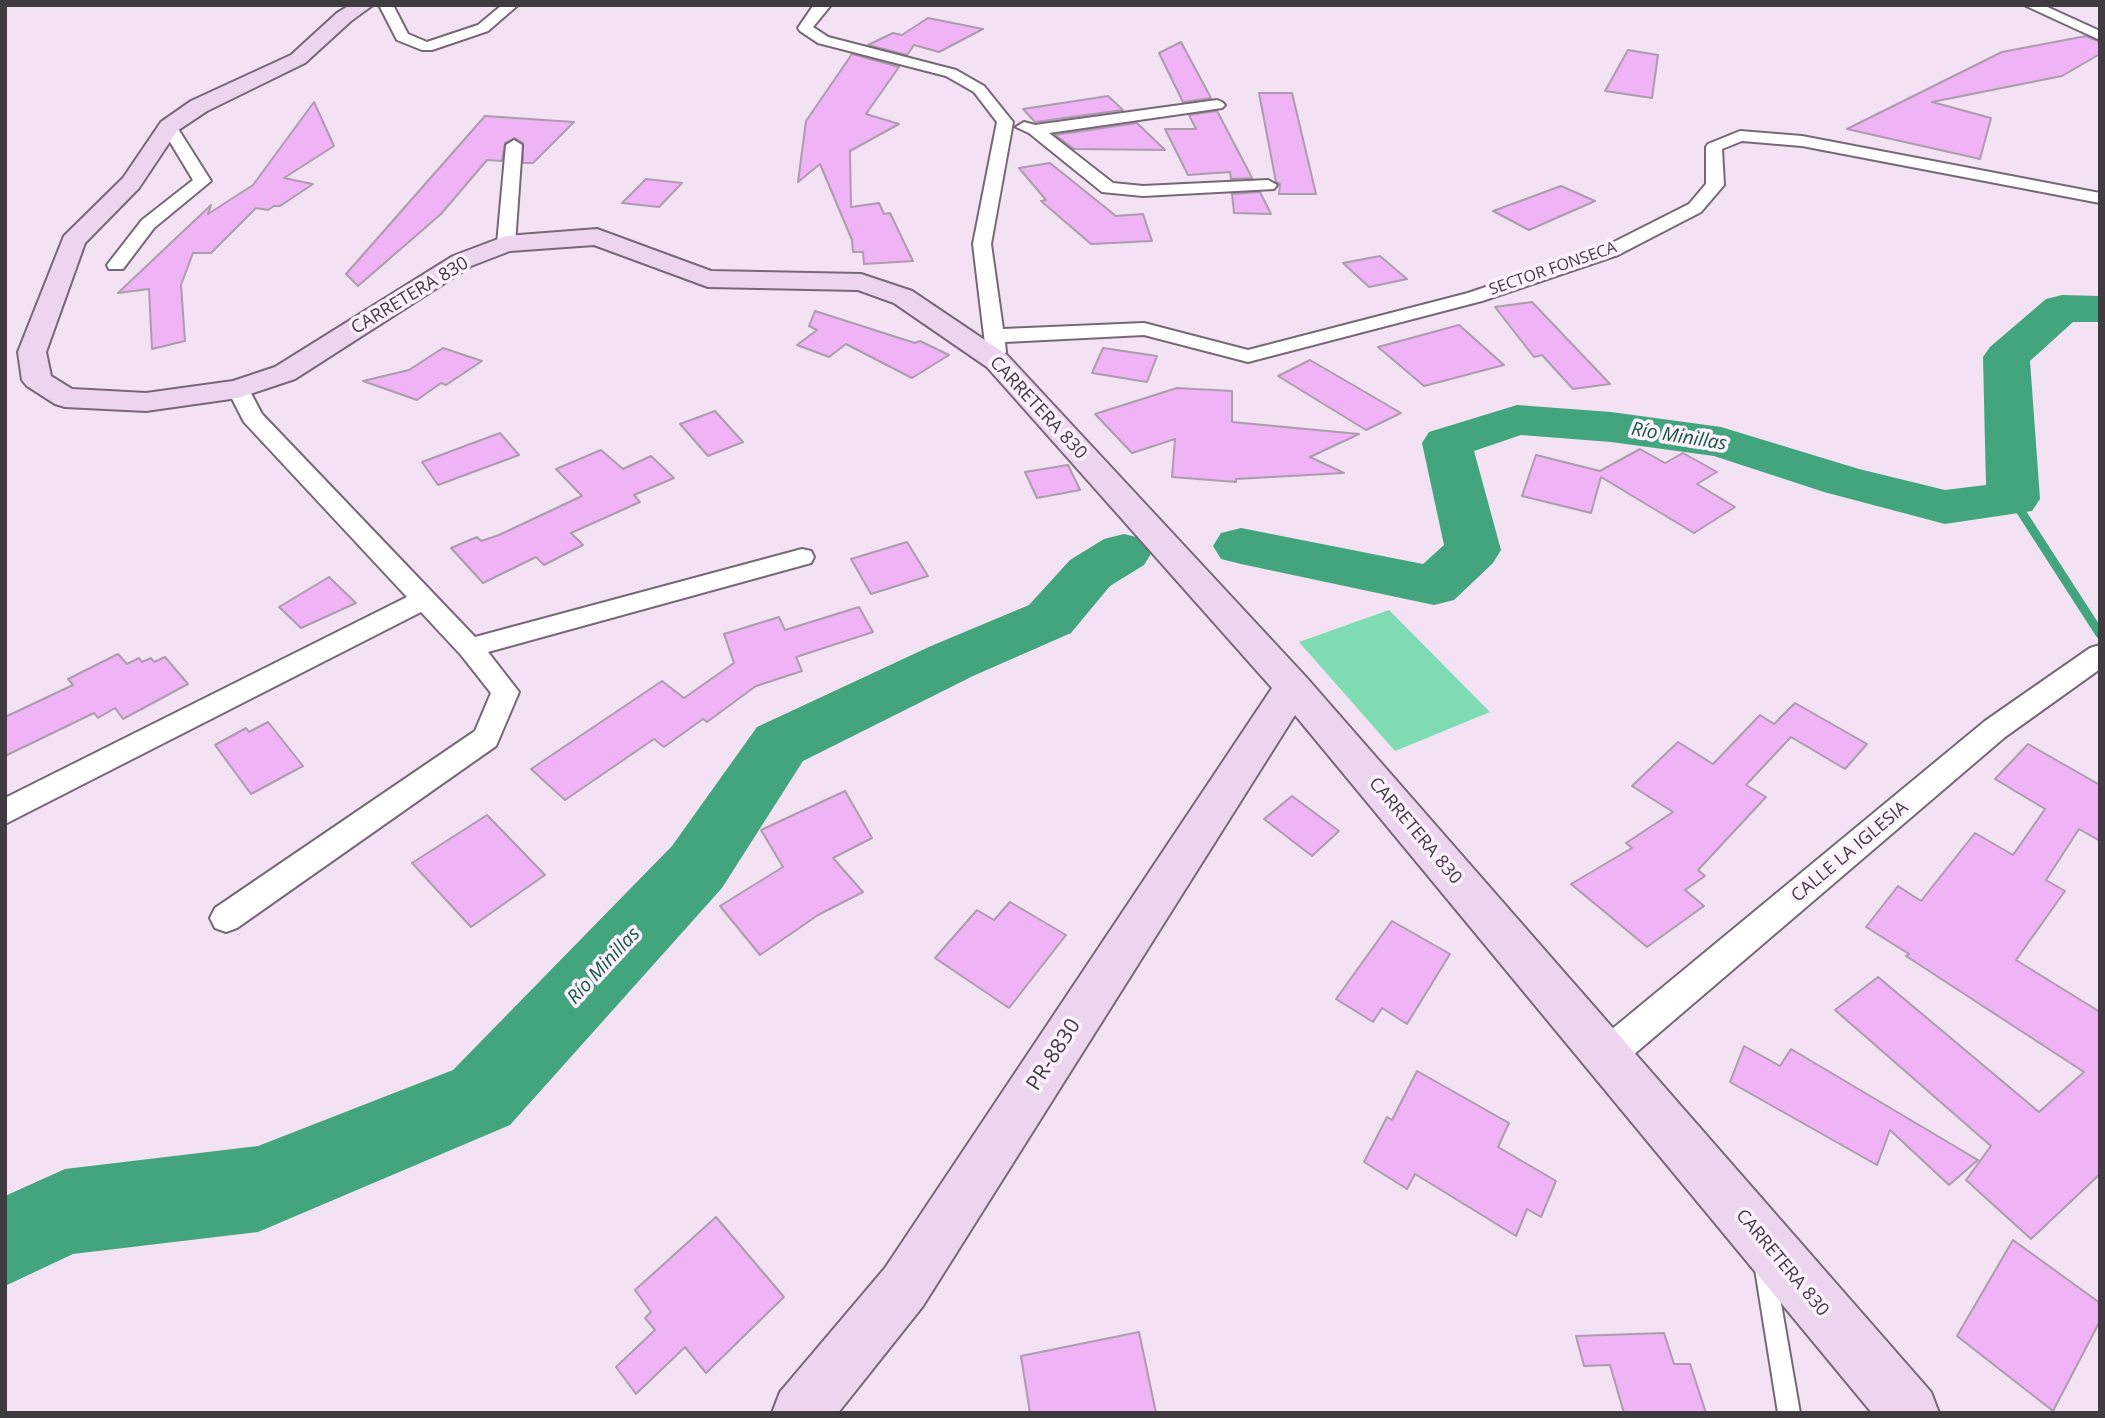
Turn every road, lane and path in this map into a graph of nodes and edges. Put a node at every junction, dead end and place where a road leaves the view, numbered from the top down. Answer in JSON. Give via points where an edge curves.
{"nodes":[{"id":1,"x":364,"y":5,"type":"edge"},
{"id":2,"x":386,"y":5,"type":"edge"},
{"id":3,"x":511,"y":5,"type":"edge"},
{"id":4,"x":824,"y":5,"type":"edge"},
{"id":5,"x":2031,"y":5,"type":"edge"},
{"id":6,"x":2100,"y":36,"type":"edge"},
{"id":7,"x":1217,"y":105,"type":"dead end"},
{"id":8,"x":1004,"y":122,"type":"junction"},
{"id":9,"x":169,"y":127,"type":"junction"},
{"id":10,"x":1035,"y":130,"type":"junction"},
{"id":11,"x":514,"y":145,"type":"dead end"},
{"id":12,"x":1268,"y":185,"type":"dead end"},
{"id":13,"x":2067,"y":192,"type":"junction"},
{"id":14,"x":2100,"y":192,"type":"edge"},
{"id":15,"x":2100,"y":198,"type":"edge"},
{"id":16,"x":506,"y":244,"type":"junction"},
{"id":17,"x":116,"y":265,"type":"dead end"},
{"id":18,"x":996,"y":348,"type":"junction"},
{"id":19,"x":238,"y":389,"type":"junction"},
{"id":20,"x":802,"y":557,"type":"dead end"},
{"id":21,"x":424,"y":599,"type":"junction"},
{"id":22,"x":471,"y":648,"type":"junction"},
{"id":23,"x":2100,"y":655,"type":"edge"},
{"id":24,"x":1293,"y":687,"type":"junction"},
{"id":25,"x":5,"y":812,"type":"edge"},
{"id":26,"x":226,"y":918,"type":"dead end"},
{"id":27,"x":1606,"y":1056,"type":"junction"},
{"id":28,"x":1759,"y":1236,"type":"junction"},
{"id":29,"x":801,"y":1413,"type":"edge"},
{"id":30,"x":1790,"y":1413,"type":"edge"},
{"id":31,"x":1910,"y":1413,"type":"edge"}],
"edges":[{"from":1,"to":9,"type":"street","name":"CARRETERA 830","via":[[298,58],[199,106]]},
{"from":2,"to":3,"type":"street","via":[[402,37],[427,47],[483,28]]},
{"from":4,"to":8,"type":"street","via":[[805,28],[824,40],[951,73],[979,89]]},
{"from":5,"to":6,"type":"street"},
{"from":7,"to":10,"type":"street"},
{"from":8,"to":10,"type":"street"},
{"from":8,"to":18,"type":"street","via":[[982,244]]},
{"from":9,"to":17,"type":"street","via":[[202,181],[148,225]]},
{"from":9,"to":19,"type":"street","name":"CARRETERA 830","via":[[131,183],[73,241],[32,352],[37,380],[65,398],[146,402]]},
{"from":10,"to":12,"type":"street","via":[[1108,188],[1143,191]]},
{"from":11,"to":16,"type":"street"},
{"from":13,"to":14,"type":"street"},
{"from":13,"to":15,"type":"street","name":"SECTOR FONSECA"},
{"from":13,"to":18,"type":"street","name":"SECTOR FONSECA","via":[[1802,141],[1740,136],[1714,147],[1715,185],[1695,208],[1611,251],[1475,297],[1248,356],[1144,329]]},
{"from":16,"to":18,"type":"street","name":"CARRETERA 830","via":[[597,237],[708,279],[861,282],[903,298]]},
{"from":16,"to":19,"type":"street","name":"CARRETERA 830","via":[[463,261],[285,373]]},
{"from":18,"to":24,"type":"street","name":"CARRETERA 830"},
{"from":19,"to":21,"type":"street","via":[[252,417]]},
{"from":20,"to":22,"type":"street"},
{"from":21,"to":22,"type":"street"},
{"from":21,"to":25,"type":"street"},
{"from":22,"to":26,"type":"street","via":[[505,692],[486,738]]},
{"from":23,"to":27,"type":"street","name":"CALLE LA IGLESIA","via":[[1995,729]]},
{"from":24,"to":27,"type":"street","name":"CARRETERA 830"},
{"from":24,"to":29,"type":"street","name":"PR-8830","number":"PR-8830","via":[[904,1287]]},
{"from":27,"to":28,"type":"street","name":"CARRETERA 830"},
{"from":28,"to":30,"type":"lane"},
{"from":28,"to":31,"type":"street","name":"CARRETERA 830"}]}
